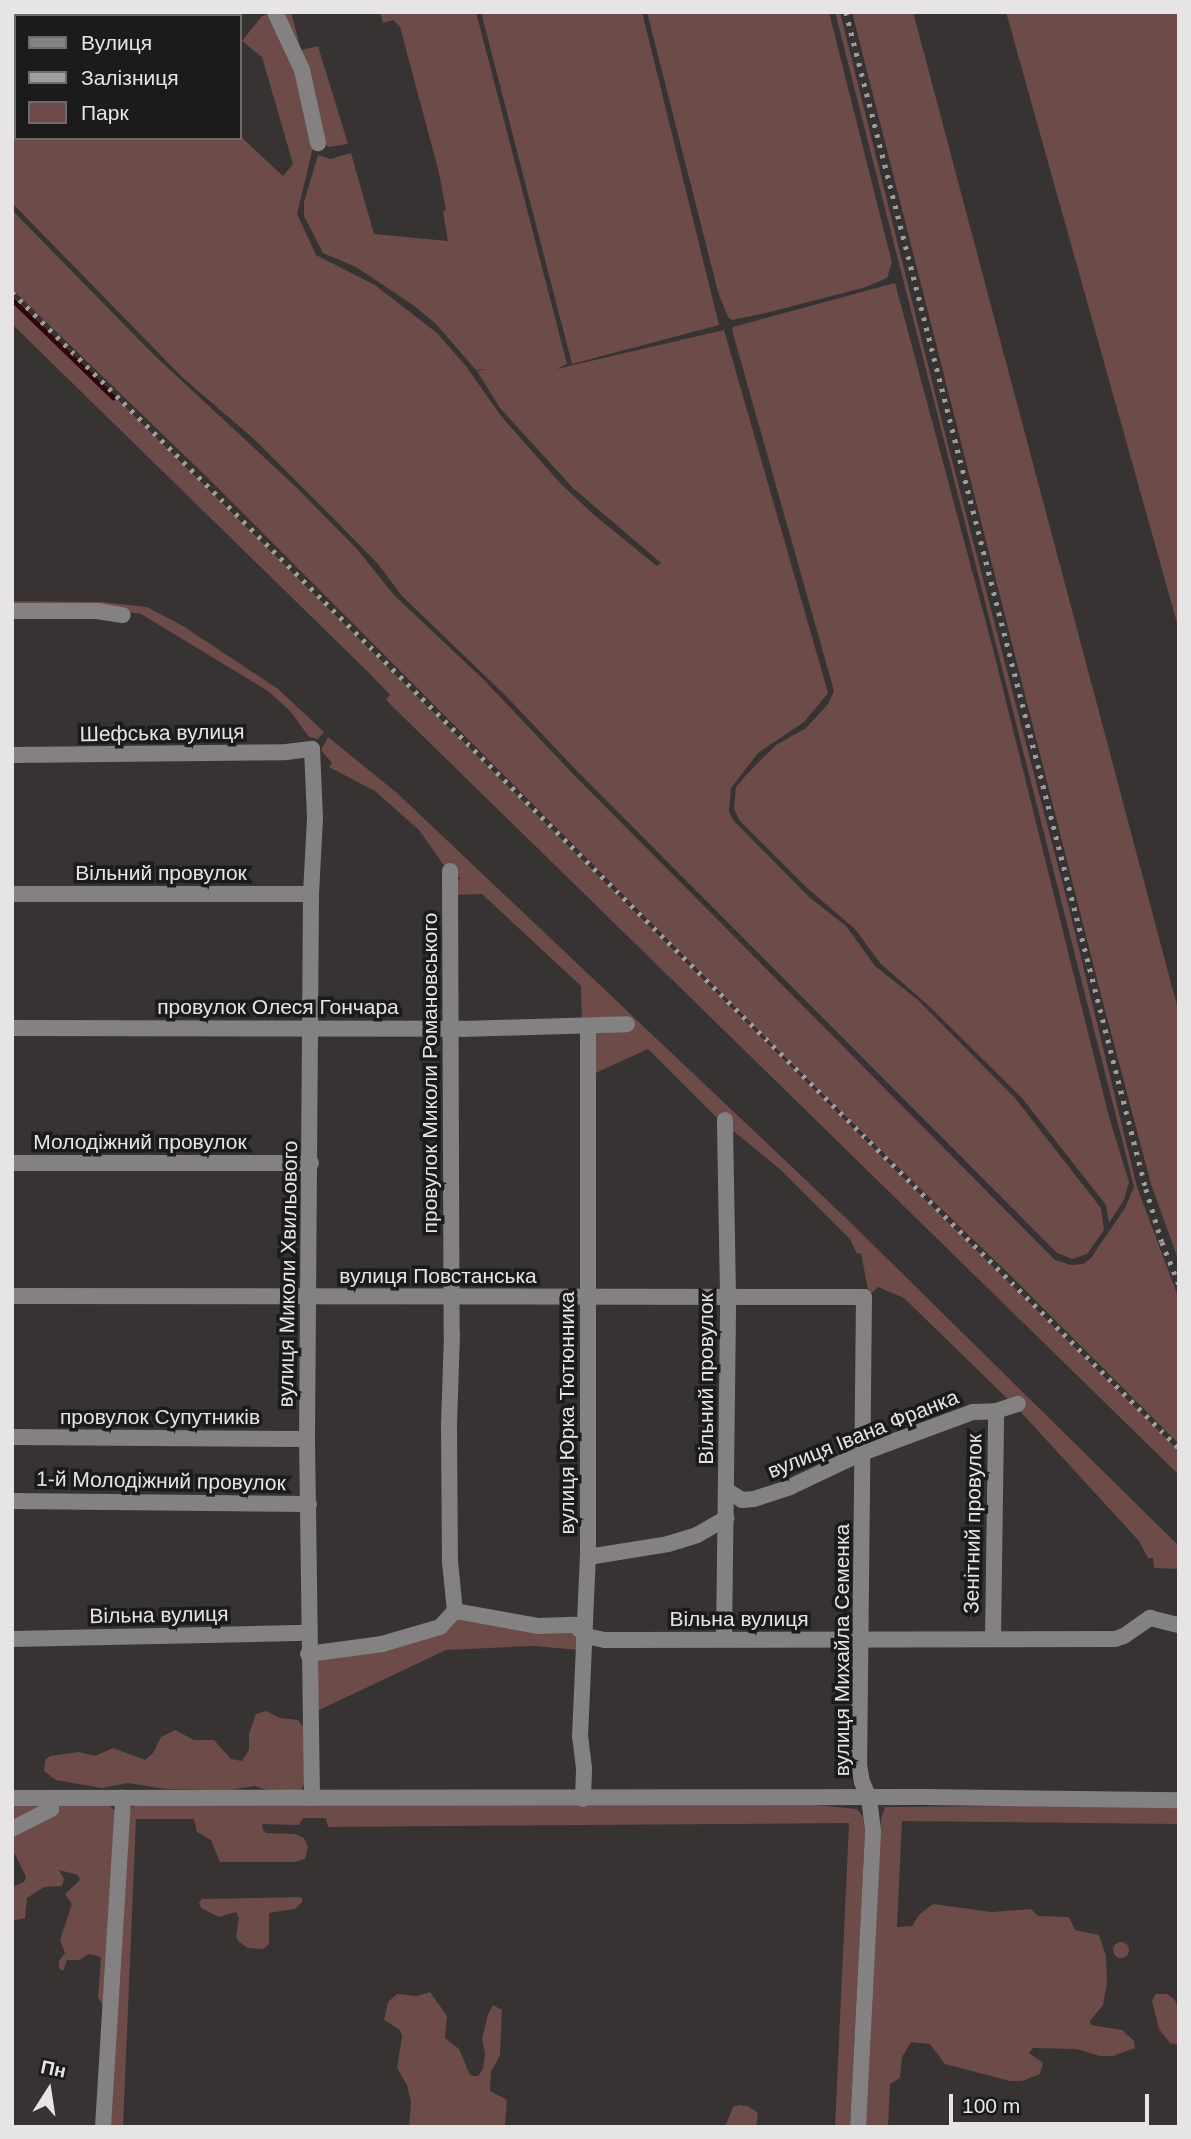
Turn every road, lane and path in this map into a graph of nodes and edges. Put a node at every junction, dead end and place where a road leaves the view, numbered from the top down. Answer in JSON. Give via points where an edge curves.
{"nodes":[{"id":1,"x":275,"y":12,"type":"edge"},
{"id":2,"x":317,"y":143,"type":"dead end"},
{"id":3,"x":12,"y":611,"type":"edge"},
{"id":4,"x":123,"y":615,"type":"dead end"},
{"id":5,"x":312,"y":749,"type":"joint"},
{"id":6,"x":12,"y":755,"type":"edge"},
{"id":7,"x":450,"y":871,"type":"dead end"},
{"id":8,"x":12,"y":894,"type":"edge"},
{"id":9,"x":311,"y":894,"type":"junction"},
{"id":10,"x":627,"y":1024,"type":"dead end"},
{"id":11,"x":587,"y":1026,"type":"junction"},
{"id":12,"x":12,"y":1028,"type":"edge"},
{"id":13,"x":310,"y":1028,"type":"junction"},
{"id":14,"x":451,"y":1028,"type":"junction"},
{"id":15,"x":725,"y":1120,"type":"dead end"},
{"id":16,"x":12,"y":1163,"type":"edge"},
{"id":17,"x":311,"y":1163,"type":"junction"},
{"id":18,"x":12,"y":1296,"type":"edge"},
{"id":19,"x":728,"y":1296,"type":"junction"},
{"id":20,"x":310,"y":1297,"type":"junction"},
{"id":21,"x":452,"y":1297,"type":"junction"},
{"id":22,"x":589,"y":1297,"type":"junction"},
{"id":23,"x":864,"y":1297,"type":"joint"},
{"id":24,"x":1018,"y":1404,"type":"dead end"},
{"id":25,"x":996,"y":1411,"type":"junction"},
{"id":26,"x":12,"y":1437,"type":"edge"},
{"id":27,"x":307,"y":1439,"type":"junction"},
{"id":28,"x":862,"y":1453,"type":"junction"},
{"id":29,"x":726,"y":1490,"type":"junction"},
{"id":30,"x":12,"y":1501,"type":"edge"},
{"id":31,"x":309,"y":1504,"type":"junction"},
{"id":32,"x":726,"y":1518,"type":"junction"},
{"id":33,"x":587,"y":1557,"type":"junction"},
{"id":34,"x":455,"y":1611,"type":"junction"},
{"id":35,"x":1179,"y":1625,"type":"edge"},
{"id":36,"x":307,"y":1633,"type":"junction"},
{"id":37,"x":586,"y":1636,"type":"junction"},
{"id":38,"x":12,"y":1639,"type":"edge"},
{"id":39,"x":724,"y":1639,"type":"junction"},
{"id":40,"x":993,"y":1639,"type":"junction"},
{"id":41,"x":863,"y":1640,"type":"junction"},
{"id":42,"x":308,"y":1654,"type":"junction"},
{"id":43,"x":12,"y":1798,"type":"edge"},
{"id":44,"x":51,"y":1798,"type":"junction"},
{"id":45,"x":123,"y":1798,"type":"junction"},
{"id":46,"x":312,"y":1798,"type":"junction"},
{"id":47,"x":869,"y":1798,"type":"junction"},
{"id":48,"x":583,"y":1799,"type":"junction"},
{"id":49,"x":1179,"y":1800,"type":"edge"},
{"id":50,"x":12,"y":1829,"type":"edge"},
{"id":51,"x":103,"y":2127,"type":"edge"},
{"id":52,"x":858,"y":2127,"type":"edge"}],
"edges":[{"from":1,"to":2,"type":"street","via":[[302,70]]},
{"from":3,"to":4,"type":"street"},
{"from":5,"to":6,"type":"street","name":"Шефська вулиця"},
{"from":5,"to":9,"type":"street","name":"вулиця Миколи Хвильового"},
{"from":7,"to":14,"type":"street","name":"провулок Миколи Романовського"},
{"from":8,"to":9,"type":"street","name":"Вільний провулок"},
{"from":9,"to":13,"type":"street","name":"вулиця Миколи Хвильового"},
{"from":10,"to":11,"type":"street","name":"провулок Олеся Гончара"},
{"from":11,"to":14,"type":"street","name":"провулок Олеся Гончара"},
{"from":11,"to":22,"type":"street","name":"вулиця Юрка Тютюнника"},
{"from":12,"to":13,"type":"street","name":"провулок Олеся Гончара"},
{"from":13,"to":14,"type":"street","name":"провулок Олеся Гончара"},
{"from":13,"to":17,"type":"street","name":"вулиця Миколи Хвильового"},
{"from":14,"to":21,"type":"street","name":"провулок Миколи Романовського"},
{"from":15,"to":19,"type":"street","name":"Вільний провулок"},
{"from":16,"to":17,"type":"street","name":"Молодіжний провулок"},
{"from":17,"to":20,"type":"street","name":"вулиця Миколи Хвильового"},
{"from":18,"to":20,"type":"street","name":"вулиця Повстанська"},
{"from":19,"to":22,"type":"street","name":"вулиця Повстанська"},
{"from":19,"to":23,"type":"street","name":"вулиця Повстанська"},
{"from":19,"to":29,"type":"street","name":"Вільний провулок"},
{"from":20,"to":21,"type":"street","name":"вулиця Повстанська"},
{"from":20,"to":27,"type":"street","name":"вулиця Миколи Хвильового"},
{"from":21,"to":22,"type":"street","name":"вулиця Повстанська"},
{"from":21,"to":34,"type":"street","name":"провулок Миколи Романовського","via":[[450,1562]]},
{"from":22,"to":33,"type":"street","name":"вулиця Юрка Тютюнника"},
{"from":23,"to":28,"type":"street","name":"вулиця Михайла Семенка"},
{"from":24,"to":25,"type":"street","name":"вулиця Івана Франка"},
{"from":25,"to":28,"type":"street","name":"вулиця Івана Франка","via":[[973,1412]]},
{"from":25,"to":40,"type":"street","name":"Зенітний провулок"},
{"from":26,"to":27,"type":"street","name":"провулок Супутників"},
{"from":27,"to":31,"type":"street","name":"вулиця Миколи Хвильового"},
{"from":28,"to":29,"type":"street","name":"вулиця Івана Франка","via":[[754,1499],[742,1500]]},
{"from":28,"to":41,"type":"street","name":"вулиця Михайла Семенка"},
{"from":29,"to":32,"type":"street","name":"Вільний провулок"},
{"from":30,"to":31,"type":"street","name":"1-й Молодіжний провулок"},
{"from":31,"to":36,"type":"street","name":"вулиця Миколи Хвильового"},
{"from":32,"to":33,"type":"street","via":[[678,1541]]},
{"from":32,"to":39,"type":"street","name":"Вільний провулок"},
{"from":33,"to":37,"type":"street","name":"вулиця Юрка Тютюнника"},
{"from":34,"to":37,"type":"street","name":"Вільна вулиця","via":[[538,1626],[575,1625]]},
{"from":34,"to":42,"type":"street","via":[[440,1627],[382,1644]]},
{"from":35,"to":40,"type":"street","name":"Вільна вулиця","via":[[1150,1618],[1115,1639]]},
{"from":36,"to":38,"type":"street","name":"Вільна вулиця"},
{"from":36,"to":42,"type":"street","name":"вулиця Миколи Хвильового"},
{"from":37,"to":39,"type":"street","name":"Вільна вулиця","via":[[605,1640]]},
{"from":37,"to":48,"type":"street","name":"вулиця Юрка Тютюнника","via":[[580,1737]]},
{"from":39,"to":41,"type":"street","name":"Вільна вулиця"},
{"from":40,"to":41,"type":"street","name":"Вільна вулиця"},
{"from":41,"to":47,"type":"street","name":"вулиця Михайла Семенка","via":[[859,1765]]},
{"from":42,"to":46,"type":"street","name":"вулиця Миколи Хвильового"},
{"from":43,"to":44,"type":"street"},
{"from":44,"to":45,"type":"street"},
{"from":44,"to":50,"type":"street","via":[[51,1809]]},
{"from":45,"to":46,"type":"street"},
{"from":45,"to":51,"type":"street"},
{"from":46,"to":48,"type":"street"},
{"from":47,"to":48,"type":"street"},
{"from":47,"to":49,"type":"street"},
{"from":47,"to":52,"type":"street","name":"вулиця Михайла Семенка","via":[[873,1832]]}]}
